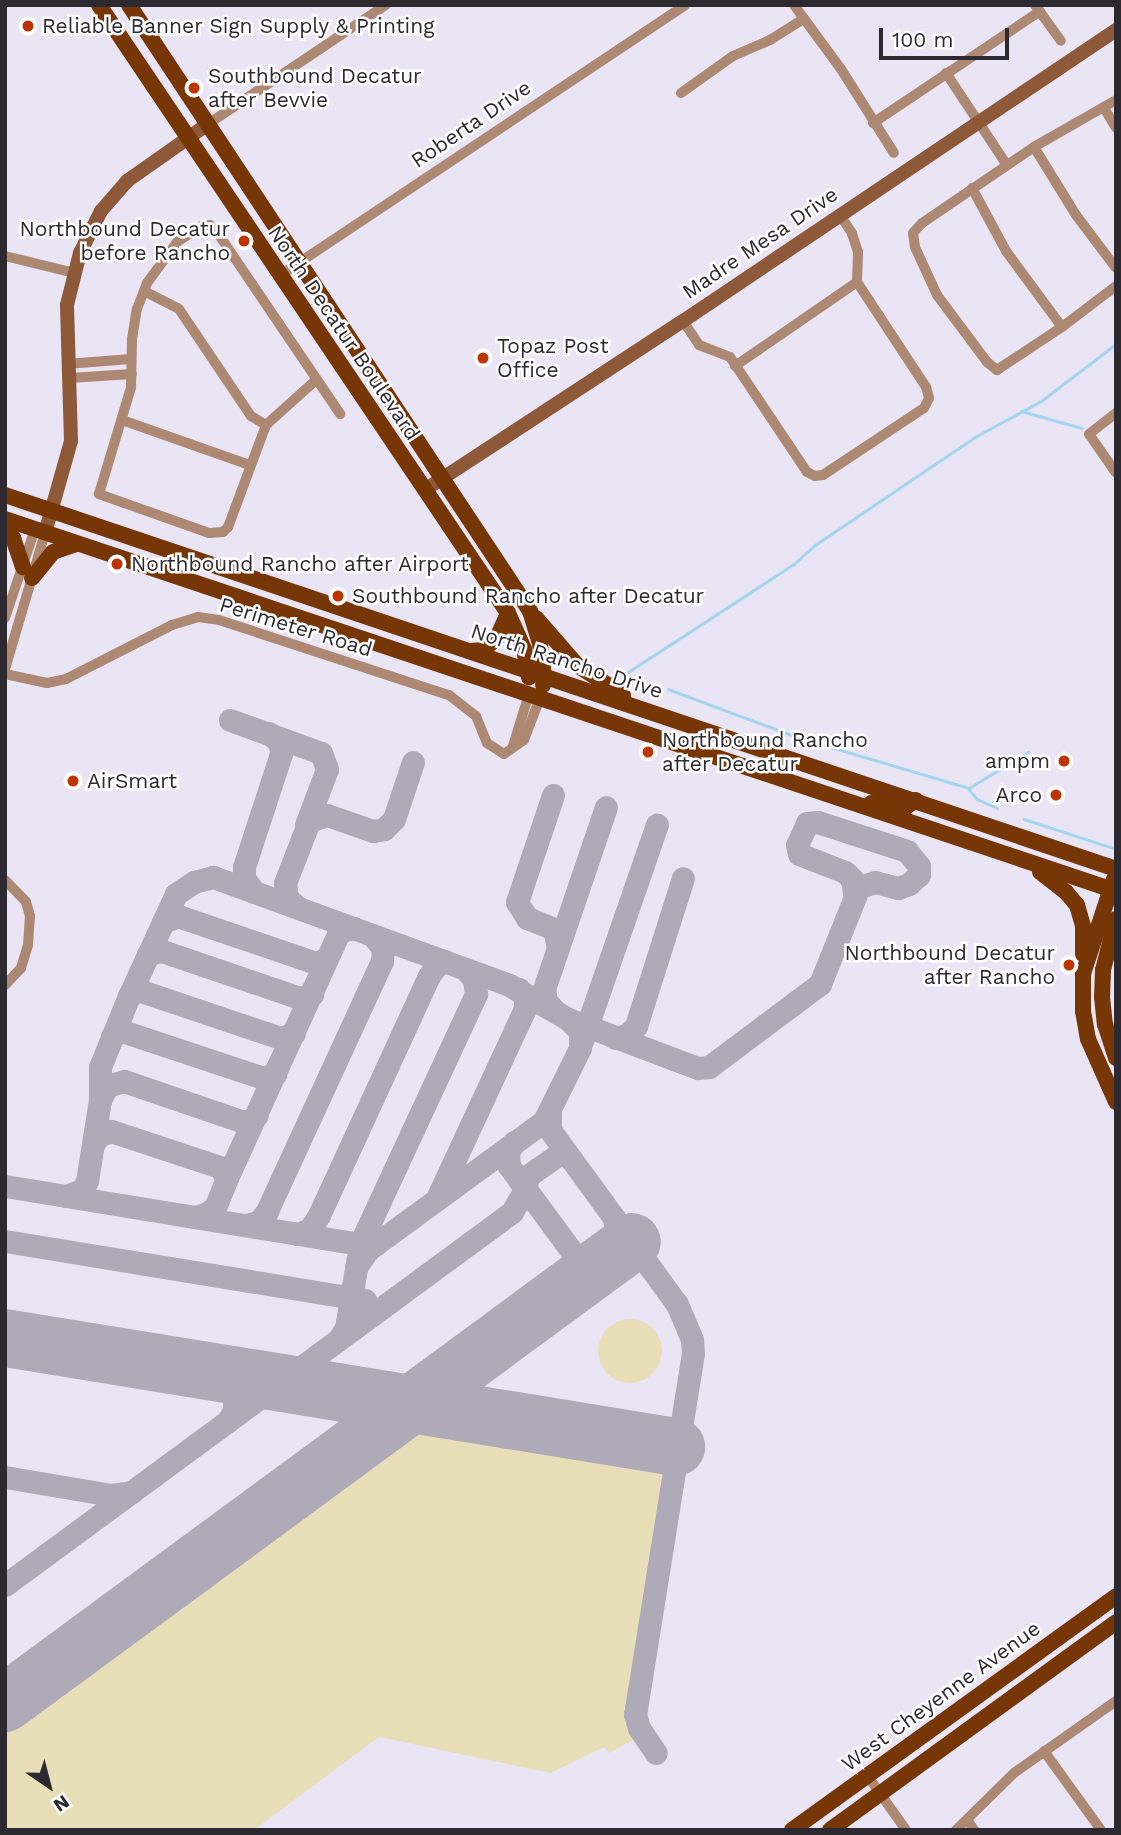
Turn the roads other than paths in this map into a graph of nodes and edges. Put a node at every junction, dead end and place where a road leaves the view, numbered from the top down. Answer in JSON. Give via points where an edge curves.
{"nodes":[{"id":1,"x":99,"y":5,"type":"edge"},
{"id":2,"x":129,"y":5,"type":"edge"},
{"id":3,"x":387,"y":5,"type":"edge"},
{"id":4,"x":685,"y":5,"type":"edge"},
{"id":5,"x":794,"y":5,"type":"edge"},
{"id":6,"x":1037,"y":8,"type":"edge"},
{"id":7,"x":803,"y":19,"type":"junction"},
{"id":8,"x":1116,"y":30,"type":"edge"},
{"id":9,"x":1061,"y":41,"type":"dead end"},
{"id":10,"x":946,"y":73,"type":"junction"},
{"id":11,"x":681,"y":93,"type":"dead end"},
{"id":12,"x":1116,"y":100,"type":"edge"},
{"id":13,"x":1104,"y":108,"type":"junction"},
{"id":14,"x":978,"y":121,"type":"junction"},
{"id":15,"x":873,"y":123,"type":"junction"},
{"id":16,"x":208,"y":124,"type":"junction"},
{"id":17,"x":1116,"y":128,"type":"edge"},
{"id":18,"x":187,"y":138,"type":"junction"},
{"id":19,"x":1034,"y":146,"type":"junction"},
{"id":20,"x":894,"y":153,"type":"dead end"},
{"id":21,"x":1007,"y":165,"type":"junction"},
{"id":22,"x":972,"y":188,"type":"junction"},
{"id":23,"x":839,"y":214,"type":"junction"},
{"id":24,"x":5,"y":256,"type":"edge"},
{"id":25,"x":300,"y":261,"type":"junction"},
{"id":26,"x":1116,"y":268,"type":"edge"},
{"id":27,"x":75,"y":273,"type":"junction"},
{"id":28,"x":279,"y":276,"type":"junction"},
{"id":29,"x":857,"y":282,"type":"junction"},
{"id":30,"x":1116,"y":286,"type":"edge"},
{"id":31,"x":144,"y":291,"type":"junction"},
{"id":32,"x":298,"y":304,"type":"junction"},
{"id":33,"x":683,"y":321,"type":"junction"},
{"id":34,"x":1062,"y":327,"type":"junction"},
{"id":35,"x":359,"y":350,"type":"junction"},
{"id":36,"x":131,"y":359,"type":"junction"},
{"id":37,"x":735,"y":366,"type":"junction"},
{"id":38,"x":68,"y":371,"type":"junction"},
{"id":39,"x":132,"y":374,"type":"junction"},
{"id":40,"x":316,"y":380,"type":"junction"},
{"id":41,"x":1116,"y":413,"type":"edge"},
{"id":42,"x":340,"y":414,"type":"dead end"},
{"id":43,"x":121,"y":420,"type":"junction"},
{"id":44,"x":266,"y":425,"type":"junction"},
{"id":45,"x":250,"y":465,"type":"junction"},
{"id":46,"x":1116,"y":473,"type":"edge"},
{"id":47,"x":442,"y":478,"type":"junction"},
{"id":48,"x":426,"y":489,"type":"junction"},
{"id":49,"x":5,"y":495,"type":"edge"},
{"id":50,"x":47,"y":508,"type":"junction"},
{"id":51,"x":5,"y":519,"type":"edge"},
{"id":52,"x":5,"y":531,"type":"edge"},
{"id":53,"x":40,"y":531,"type":"junction"},
{"id":54,"x":76,"y":544,"type":"junction"},
{"id":55,"x":27,"y":572,"type":"junction"},
{"id":56,"x":530,"y":611,"type":"junction"},
{"id":57,"x":508,"y":613,"type":"junction"},
{"id":58,"x":5,"y":618,"type":"edge"},
{"id":59,"x":471,"y":651,"type":"junction"},
{"id":60,"x":5,"y":672,"type":"edge"},
{"id":61,"x":537,"y":674,"type":"junction"},
{"id":62,"x":535,"y":696,"type":"junction"},
{"id":63,"x":642,"y":708,"type":"junction"},
{"id":64,"x":845,"y":800,"type":"junction"},
{"id":65,"x":916,"y":800,"type":"junction"},
{"id":66,"x":1013,"y":859,"type":"junction"},
{"id":67,"x":5,"y":880,"type":"edge"},
{"id":68,"x":1114,"y":881,"type":"edge"},
{"id":69,"x":1116,"y":919,"type":"edge"},
{"id":70,"x":1113,"y":935,"type":"edge"},
{"id":71,"x":1083,"y":974,"type":"junction"},
{"id":72,"x":5,"y":985,"type":"edge"},
{"id":73,"x":1116,"y":1058,"type":"edge"},
{"id":74,"x":1116,"y":1102,"type":"edge"},
{"id":75,"x":1116,"y":1596,"type":"edge"},
{"id":76,"x":1116,"y":1622,"type":"edge"},
{"id":77,"x":1116,"y":1701,"type":"edge"},
{"id":78,"x":1044,"y":1751,"type":"junction"},
{"id":79,"x":867,"y":1775,"type":"junction"},
{"id":80,"x":880,"y":1793,"type":"junction"},
{"id":81,"x":968,"y":1821,"type":"junction"},
{"id":82,"x":792,"y":1830,"type":"edge"},
{"id":83,"x":830,"y":1830,"type":"edge"},
{"id":84,"x":906,"y":1830,"type":"edge"},
{"id":85,"x":956,"y":1830,"type":"edge"},
{"id":86,"x":974,"y":1830,"type":"edge"},
{"id":87,"x":1101,"y":1830,"type":"edge"}],
"edges":[{"from":1,"to":18,"type":"main road","name":"North Decatur Boulevard"},
{"from":2,"to":16,"type":"main road","name":"North Decatur Boulevard"},
{"from":3,"to":16,"type":"street"},
{"from":4,"to":25,"type":"street","name":"Roberta Drive"},
{"from":5,"to":7,"type":"street"},
{"from":6,"to":9,"type":"street"},
{"from":6,"to":10,"type":"street"},
{"from":7,"to":11,"type":"street","via":[[733,56]]},
{"from":7,"to":15,"type":"street","via":[[841,69]]},
{"from":8,"to":14,"type":"street","name":"Madre Mesa Drive"},
{"from":10,"to":14,"type":"street"},
{"from":10,"to":15,"type":"street"},
{"from":12,"to":13,"type":"street"},
{"from":13,"to":17,"type":"street"},
{"from":13,"to":19,"type":"street"},
{"from":14,"to":21,"type":"street"},
{"from":14,"to":23,"type":"street","name":"Madre Mesa Drive"},
{"from":15,"to":20,"type":"street"},
{"from":16,"to":18,"type":"street"},
{"from":16,"to":25,"type":"main road","name":"North Decatur Boulevard"},
{"from":18,"to":27,"type":"street","via":[[127,181],[101,211]]},
{"from":18,"to":28,"type":"main road","name":"North Decatur Boulevard"},
{"from":19,"to":21,"type":"street"},
{"from":19,"to":26,"type":"street","via":[[1076,215]]},
{"from":21,"to":22,"type":"street"},
{"from":22,"to":34,"type":"street","via":[[1006,251]]},
{"from":22,"to":34,"type":"street","via":[[913,233],[937,295],[997,370]]},
{"from":23,"to":29,"type":"street","via":[[858,252]]},
{"from":23,"to":33,"type":"street","name":"Madre Mesa Drive"},
{"from":24,"to":27,"type":"street"},
{"from":25,"to":28,"type":"street","name":"Roberta Drive"},
{"from":25,"to":35,"type":"main road","name":"North Decatur Boulevard"},
{"from":27,"to":38,"type":"street","via":[[67,305]]},
{"from":28,"to":32,"type":"main road","name":"North Decatur Boulevard"},
{"from":29,"to":37,"type":"street"},
{"from":29,"to":37,"type":"street","via":[[926,387],[929,398],[924,408],[824,475],[814,476]]},
{"from":30,"to":34,"type":"street"},
{"from":31,"to":36,"type":"street"},
{"from":31,"to":40,"type":"street","via":[[177,242],[191,230],[210,225]]},
{"from":31,"to":44,"type":"street","via":[[179,309],[251,416]]},
{"from":32,"to":35,"type":"main road","via":[[326,328],[345,355]]},
{"from":32,"to":48,"type":"main road","name":"North Decatur Boulevard"},
{"from":33,"to":37,"type":"street","via":[[699,345],[730,357]]},
{"from":33,"to":47,"type":"street","name":"Madre Mesa Drive"},
{"from":35,"to":47,"type":"main road","name":"North Decatur Boulevard"},
{"from":36,"to":38,"type":"street"},
{"from":36,"to":39,"type":"street"},
{"from":38,"to":39,"type":"street"},
{"from":38,"to":50,"type":"street","via":[[69,452]]},
{"from":39,"to":43,"type":"street"},
{"from":40,"to":42,"type":"street"},
{"from":40,"to":44,"type":"street"},
{"from":41,"to":46,"type":"street","via":[[1089,434]]},
{"from":43,"to":45,"type":"street"},
{"from":43,"to":45,"type":"street","via":[[99,494],[209,533],[228,527]]},
{"from":44,"to":45,"type":"street"},
{"from":47,"to":48,"type":"street","name":"Madre Mesa Drive"},
{"from":47,"to":56,"type":"main road","name":"North Decatur Boulevard"},
{"from":48,"to":57,"type":"main road","name":"North Decatur Boulevard"},
{"from":49,"to":50,"type":"main road","name":"North Rancho Drive"},
{"from":50,"to":53,"type":"street"},
{"from":50,"to":59,"type":"main road","name":"North Rancho Drive"},
{"from":51,"to":53,"type":"main road","name":"North Rancho Drive"},
{"from":52,"to":55,"type":"main road","via":[[13,537]]},
{"from":53,"to":54,"type":"main road","name":"North Rancho Drive"},
{"from":53,"to":55,"type":"street"},
{"from":54,"to":55,"type":"main road","via":[[53,552]]},
{"from":54,"to":62,"type":"main road","name":"North Rancho Drive"},
{"from":55,"to":58,"type":"street"},
{"from":55,"to":60,"type":"street"},
{"from":56,"to":61,"type":"main road","name":"North Decatur Boulevard"},
{"from":56,"to":63,"type":"main road","via":[[576,665]]},
{"from":57,"to":59,"type":"main road","via":[[497,638],[483,650]]},
{"from":57,"to":61,"type":"main road","name":"North Decatur Boulevard"},
{"from":59,"to":61,"type":"main road","name":"North Rancho Drive"},
{"from":60,"to":62,"type":"street","name":"Perimeter Road","via":[[47,683],[66,679],[172,625],[198,617],[449,695],[476,716],[487,743],[504,754],[524,740]]},
{"from":61,"to":62,"type":"main road","name":"North Decatur Boulevard"},
{"from":61,"to":63,"type":"main road","name":"North Rancho Drive"},
{"from":62,"to":64,"type":"main road","name":"North Rancho Drive"},
{"from":63,"to":65,"type":"main road","name":"North Rancho Drive"},
{"from":64,"to":65,"type":"main road","via":[[902,807]]},
{"from":64,"to":66,"type":"main road","name":"North Rancho Drive"},
{"from":65,"to":68,"type":"main road","name":"North Rancho Drive"},
{"from":66,"to":68,"type":"main road","name":"North Rancho Drive"},
{"from":66,"to":71,"type":"main road","via":[[1061,887],[1077,905],[1083,926]]},
{"from":67,"to":72,"type":"street","via":[[26,902],[30,916],[21,968]]},
{"from":68,"to":71,"type":"main road"},
{"from":69,"to":70,"type":"main road"},
{"from":70,"to":73,"type":"main road","via":[[1103,970],[1102,996]]},
{"from":71,"to":74,"type":"main road","via":[[1088,1039]]},
{"from":75,"to":79,"type":"main road","name":"West Cheyenne Avenue"},
{"from":76,"to":80,"type":"main road","name":"West Cheyenne Avenue"},
{"from":77,"to":78,"type":"street"},
{"from":78,"to":81,"type":"street","via":[[1014,1773]]},
{"from":78,"to":87,"type":"street"},
{"from":79,"to":80,"type":"street"},
{"from":79,"to":82,"type":"main road","name":"West Cheyenne Avenue"},
{"from":80,"to":83,"type":"main road","name":"West Cheyenne Avenue"},
{"from":80,"to":84,"type":"street"},
{"from":81,"to":85,"type":"street"},
{"from":81,"to":86,"type":"street"}]}
